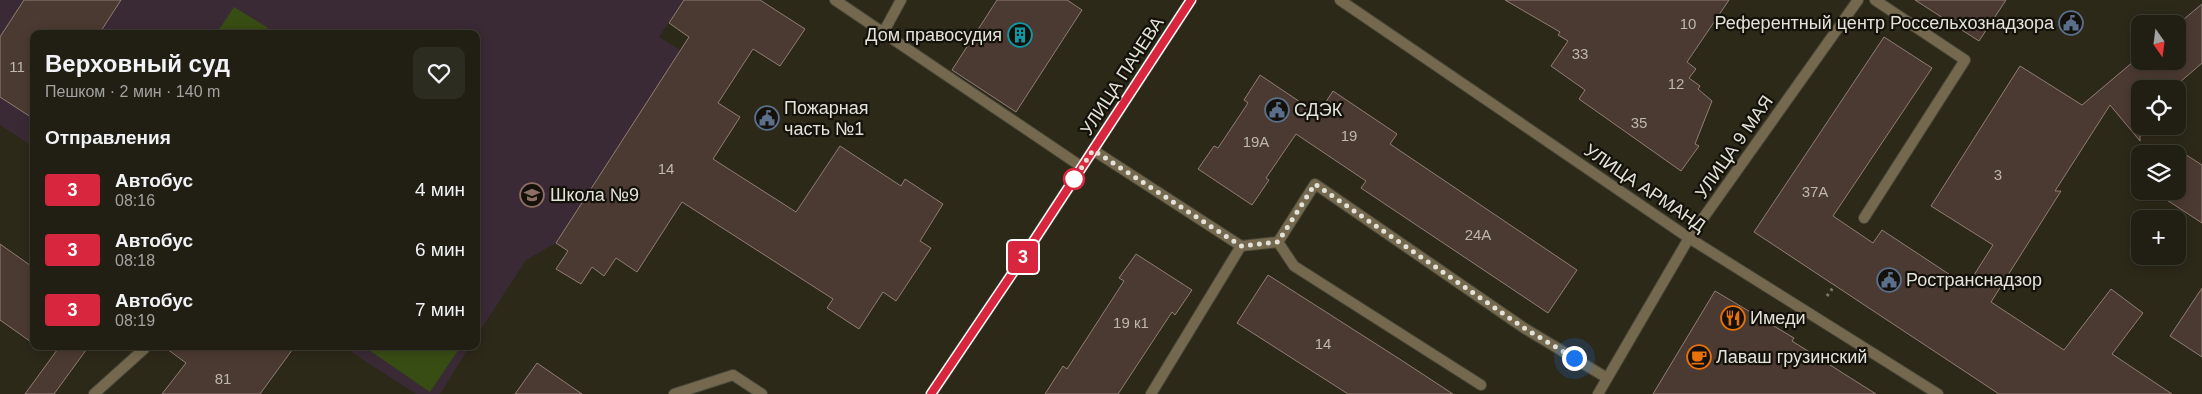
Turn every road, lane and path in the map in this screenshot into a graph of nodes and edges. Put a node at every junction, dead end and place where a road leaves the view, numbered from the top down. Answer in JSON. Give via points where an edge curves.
{"nodes":[{"id":1,"x":835,"y":0,"type":"edge"},
{"id":2,"x":901,"y":0,"type":"edge"},
{"id":3,"x":1191,"y":0,"type":"edge"},
{"id":4,"x":1340,"y":0,"type":"edge"},
{"id":5,"x":1858,"y":0,"type":"edge"},
{"id":6,"x":1875,"y":0,"type":"edge"},
{"id":7,"x":883,"y":33,"type":"junction"},
{"id":8,"x":1093,"y":150,"type":"junction"},
{"id":9,"x":1082,"y":167,"type":"junction"},
{"id":10,"x":1864,"y":218,"type":"dead end"},
{"id":11,"x":1689,"y":238,"type":"junction"},
{"id":12,"x":1278,"y":242,"type":"junction"},
{"id":13,"x":1241,"y":246,"type":"junction"},
{"id":14,"x":1834,"y":285,"type":"dead end"},
{"id":15,"x":1827,"y":296,"type":"dead end"},
{"id":16,"x":142,"y":350,"type":"edge"},
{"id":17,"x":1607,"y":378,"type":"junction"},
{"id":18,"x":1482,"y":385,"type":"dead end"},
{"id":19,"x":94,"y":394,"type":"edge"},
{"id":20,"x":674,"y":394,"type":"edge"},
{"id":21,"x":762,"y":394,"type":"edge"},
{"id":22,"x":931,"y":394,"type":"edge"},
{"id":23,"x":1151,"y":394,"type":"edge"},
{"id":24,"x":1598,"y":394,"type":"edge"},
{"id":25,"x":1938,"y":394,"type":"edge"}],
"edges":[{"from":1,"to":7,"type":"street"},
{"from":2,"to":7,"type":"street"},
{"from":3,"to":8,"type":"street","name":"УЛИЦА ПАЧЕВА"},
{"from":4,"to":11,"type":"street","name":"УЛИЦА АРМАНД"},
{"from":5,"to":11,"type":"street","name":"УЛИЦА 9 МАЯ"},
{"from":6,"to":10,"type":"street","via":[[1965,60]]},
{"from":7,"to":9,"type":"street"},
{"from":8,"to":9,"type":"street","name":"УЛИЦА ПАЧЕВА"},
{"from":8,"to":13,"type":"street"},
{"from":9,"to":22,"type":"street","name":"УЛИЦА ПАЧЕВА"},
{"from":11,"to":17,"type":"street","name":"УЛИЦА 9 МАЯ"},
{"from":11,"to":25,"type":"street","name":"УЛИЦА АРМАНД"},
{"from":12,"to":13,"type":"street"},
{"from":12,"to":17,"type":"street","via":[[1315,184],[1524,328]]},
{"from":12,"to":18,"type":"street","via":[[1294,266]]},
{"from":13,"to":23,"type":"street"},
{"from":14,"to":15,"type":"path"},
{"from":16,"to":19,"type":"street"},
{"from":17,"to":24,"type":"street","name":"УЛИЦА 9 МАЯ"},
{"from":20,"to":21,"type":"street","via":[[733,375]]}]}
